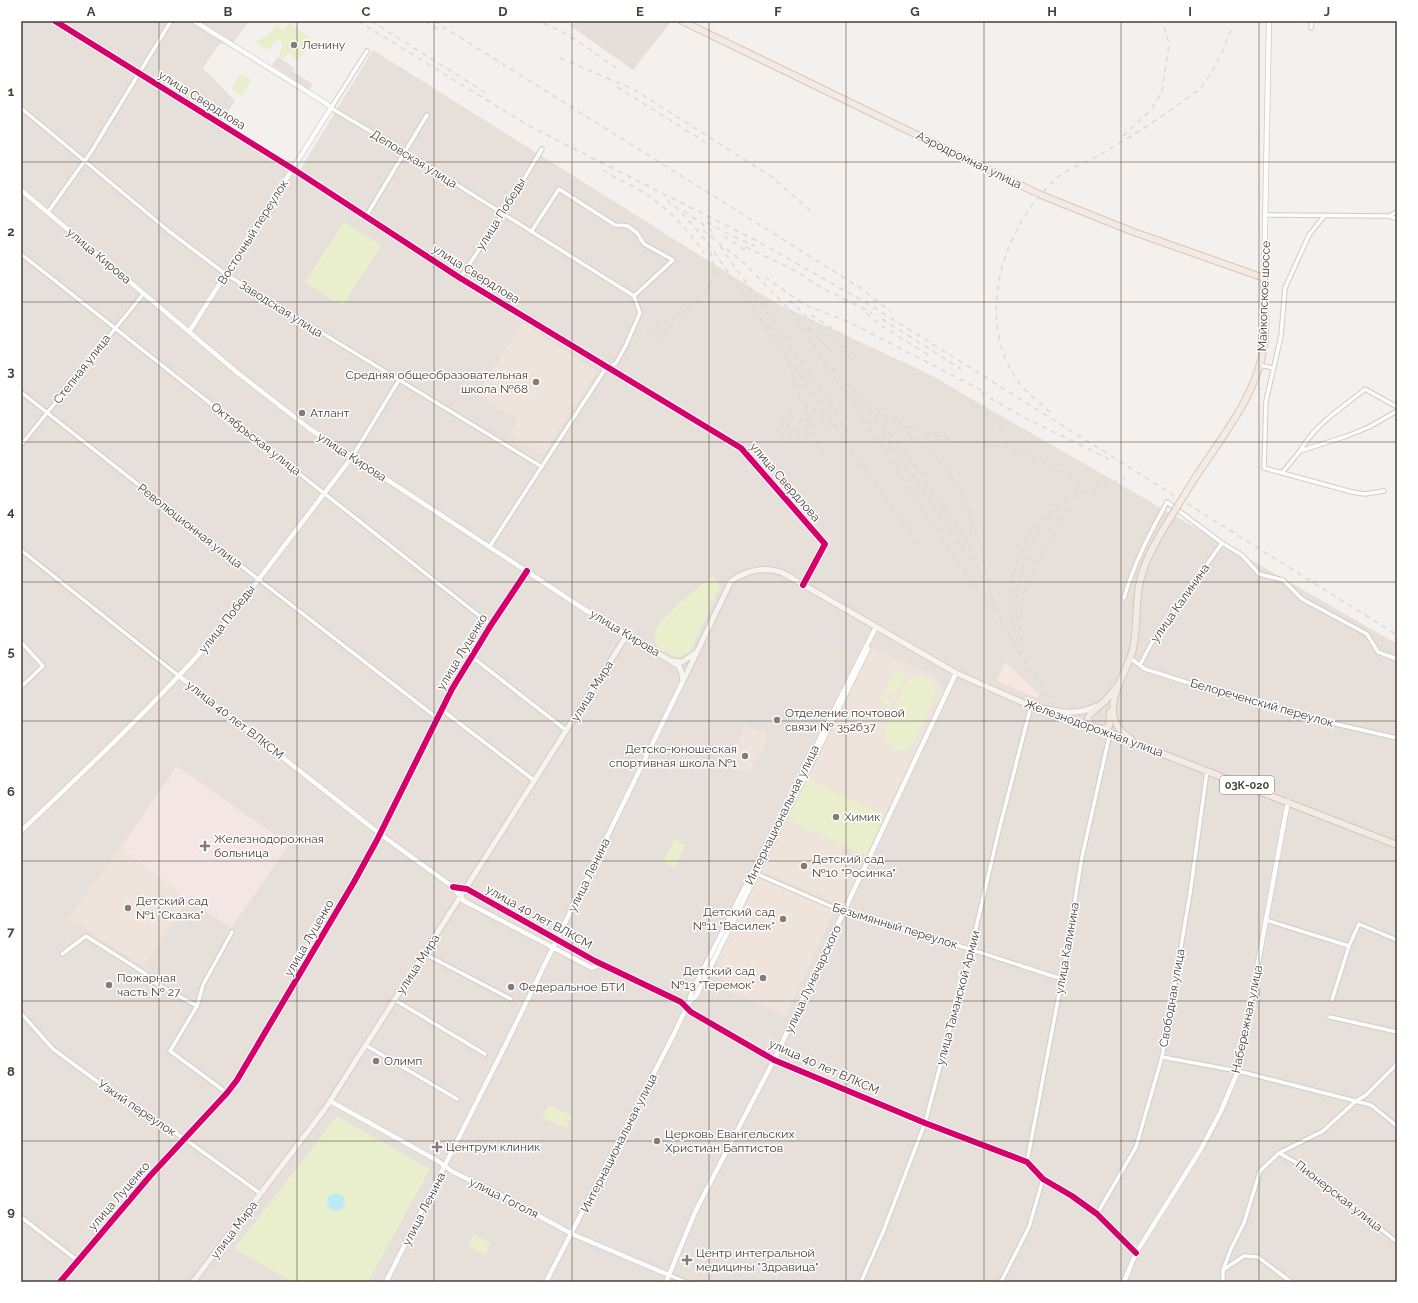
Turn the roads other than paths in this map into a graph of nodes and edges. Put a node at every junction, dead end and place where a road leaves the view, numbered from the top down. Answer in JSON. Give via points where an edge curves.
{"nodes":[{"id":1,"x":55,"y":21,"type":"edge"},
{"id":2,"x":171,"y":21,"type":"edge"},
{"id":3,"x":194,"y":21,"type":"edge"},
{"id":4,"x":682,"y":21,"type":"edge"},
{"id":5,"x":1269,"y":21,"type":"edge"},
{"id":6,"x":1312,"y":21,"type":"edge"},
{"id":7,"x":1311,"y":28,"type":"dead end"},
{"id":8,"x":367,"y":51,"type":"dead end"},
{"id":9,"x":138,"y":73,"type":"junction"},
{"id":10,"x":21,"y":108,"type":"edge"},
{"id":11,"x":331,"y":108,"type":"junction"},
{"id":12,"x":428,"y":115,"type":"dead end"},
{"id":13,"x":542,"y":148,"type":"dead end"},
{"id":14,"x":405,"y":152,"type":"junction"},
{"id":15,"x":85,"y":160,"type":"junction"},
{"id":16,"x":293,"y":169,"type":"junction"},
{"id":17,"x":21,"y":190,"type":"edge"},
{"id":18,"x":48,"y":212,"type":"junction"},
{"id":19,"x":1397,"y":212,"type":"edge"},
{"id":20,"x":503,"y":214,"type":"junction"},
{"id":21,"x":1266,"y":215,"type":"junction"},
{"id":22,"x":1325,"y":215,"type":"junction"},
{"id":23,"x":1389,"y":216,"type":"junction"},
{"id":24,"x":365,"y":218,"type":"junction"},
{"id":25,"x":1397,"y":219,"type":"edge"},
{"id":26,"x":531,"y":232,"type":"junction"},
{"id":27,"x":21,"y":254,"type":"edge"},
{"id":28,"x":227,"y":275,"type":"junction"},
{"id":29,"x":460,"y":278,"type":"junction"},
{"id":30,"x":1264,"y":278,"type":"junction"},
{"id":31,"x":144,"y":293,"type":"junction"},
{"id":32,"x":634,"y":296,"type":"junction"},
{"id":33,"x":115,"y":326,"type":"junction"},
{"id":34,"x":189,"y":332,"type":"junction"},
{"id":35,"x":1260,"y":365,"type":"junction"},
{"id":36,"x":609,"y":368,"type":"junction"},
{"id":37,"x":1273,"y":368,"type":"junction"},
{"id":38,"x":399,"y":380,"type":"junction"},
{"id":39,"x":21,"y":392,"type":"edge"},
{"id":40,"x":1397,"y":407,"type":"edge"},
{"id":41,"x":1397,"y":411,"type":"edge"},
{"id":42,"x":47,"y":413,"type":"junction"},
{"id":43,"x":21,"y":446,"type":"edge"},
{"id":44,"x":1300,"y":451,"type":"junction"},
{"id":45,"x":352,"y":457,"type":"junction"},
{"id":46,"x":542,"y":468,"type":"junction"},
{"id":47,"x":1282,"y":473,"type":"junction"},
{"id":48,"x":1384,"y":491,"type":"dead end"},
{"id":49,"x":325,"y":493,"type":"junction"},
{"id":50,"x":1222,"y":543,"type":"junction"},
{"id":51,"x":490,"y":546,"type":"junction"},
{"id":52,"x":21,"y":550,"type":"edge"},
{"id":53,"x":527,"y":571,"type":"junction"},
{"id":54,"x":258,"y":579,"type":"junction"},
{"id":55,"x":803,"y":585,"type":"junction"},
{"id":56,"x":1124,"y":598,"type":"dead end"},
{"id":57,"x":491,"y":625,"type":"junction"},
{"id":58,"x":877,"y":628,"type":"junction"},
{"id":59,"x":627,"y":635,"type":"junction"},
{"id":60,"x":21,"y":642,"type":"edge"},
{"id":61,"x":696,"y":652,"type":"junction"},
{"id":62,"x":471,"y":656,"type":"junction"},
{"id":63,"x":1130,"y":658,"type":"junction"},
{"id":64,"x":1397,"y":659,"type":"edge"},
{"id":65,"x":671,"y":660,"type":"junction"},
{"id":66,"x":1140,"y":665,"type":"junction"},
{"id":67,"x":956,"y":673,"type":"junction"},
{"id":68,"x":179,"y":676,"type":"junction"},
{"id":69,"x":682,"y":681,"type":"junction"},
{"id":70,"x":1120,"y":683,"type":"junction"},
{"id":71,"x":21,"y":687,"type":"edge"},
{"id":72,"x":1115,"y":699,"type":"junction"},
{"id":73,"x":1102,"y":704,"type":"junction"},
{"id":74,"x":1032,"y":706,"type":"junction"},
{"id":75,"x":441,"y":709,"type":"junction"},
{"id":76,"x":437,"y":718,"type":"junction"},
{"id":77,"x":1093,"y":727,"type":"junction"},
{"id":78,"x":567,"y":731,"type":"junction"},
{"id":79,"x":1110,"y":733,"type":"junction"},
{"id":80,"x":1397,"y":738,"type":"edge"},
{"id":81,"x":1136,"y":742,"type":"junction"},
{"id":82,"x":1207,"y":770,"type":"junction"},
{"id":83,"x":535,"y":781,"type":"junction"},
{"id":84,"x":1288,"y":801,"type":"junction"},
{"id":85,"x":21,"y":831,"type":"edge"},
{"id":86,"x":380,"y":834,"type":"junction"},
{"id":87,"x":1397,"y":845,"type":"edge"},
{"id":88,"x":755,"y":873,"type":"junction"},
{"id":89,"x":453,"y":887,"type":"junction"},
{"id":90,"x":467,"y":889,"type":"junction"},
{"id":91,"x":461,"y":898,"type":"junction"},
{"id":92,"x":844,"y":912,"type":"junction"},
{"id":93,"x":1266,"y":920,"type":"junction"},
{"id":94,"x":232,"y":932,"type":"dead end"},
{"id":95,"x":557,"y":939,"type":"junction"},
{"id":96,"x":1397,"y":940,"type":"edge"},
{"id":97,"x":1349,"y":946,"type":"junction"},
{"id":98,"x":553,"y":949,"type":"junction"},
{"id":99,"x":972,"y":949,"type":"junction"},
{"id":100,"x":62,"y":954,"type":"dead end"},
{"id":101,"x":425,"y":954,"type":"junction"},
{"id":102,"x":602,"y":964,"type":"junction"},
{"id":103,"x":1062,"y":979,"type":"junction"},
{"id":104,"x":511,"y":999,"type":"dead end"},
{"id":105,"x":395,"y":1000,"type":"junction"},
{"id":106,"x":1332,"y":1000,"type":"dead end"},
{"id":107,"x":197,"y":1006,"type":"junction"},
{"id":108,"x":686,"y":1009,"type":"junction"},
{"id":109,"x":21,"y":1013,"type":"edge"},
{"id":110,"x":1330,"y":1017,"type":"dead end"},
{"id":111,"x":1397,"y":1032,"type":"edge"},
{"id":112,"x":366,"y":1046,"type":"junction"},
{"id":113,"x":485,"y":1054,"type":"dead end"},
{"id":114,"x":1162,"y":1057,"type":"junction"},
{"id":115,"x":774,"y":1060,"type":"junction"},
{"id":116,"x":1397,"y":1064,"type":"edge"},
{"id":117,"x":1238,"y":1070,"type":"junction"},
{"id":118,"x":227,"y":1093,"type":"junction"},
{"id":119,"x":457,"y":1099,"type":"dead end"},
{"id":120,"x":330,"y":1101,"type":"junction"},
{"id":121,"x":1356,"y":1101,"type":"junction"},
{"id":122,"x":925,"y":1123,"type":"junction"},
{"id":123,"x":1397,"y":1126,"type":"edge"},
{"id":124,"x":185,"y":1139,"type":"junction"},
{"id":125,"x":1279,"y":1153,"type":"junction"},
{"id":126,"x":1027,"y":1162,"type":"junction"},
{"id":127,"x":446,"y":1166,"type":"junction"},
{"id":128,"x":1043,"y":1179,"type":"junction"},
{"id":129,"x":261,"y":1194,"type":"junction"},
{"id":130,"x":1097,"y":1214,"type":"junction"},
{"id":131,"x":21,"y":1217,"type":"edge"},
{"id":132,"x":572,"y":1234,"type":"junction"},
{"id":133,"x":1397,"y":1242,"type":"edge"},
{"id":134,"x":1136,"y":1253,"type":"junction"},
{"id":135,"x":78,"y":1261,"type":"junction"},
{"id":136,"x":1223,"y":1270,"type":"junction"},
{"id":137,"x":669,"y":1275,"type":"junction"},
{"id":138,"x":60,"y":1282,"type":"edge"},
{"id":139,"x":193,"y":1282,"type":"edge"},
{"id":140,"x":386,"y":1282,"type":"edge"},
{"id":141,"x":546,"y":1282,"type":"edge"},
{"id":142,"x":666,"y":1282,"type":"edge"},
{"id":143,"x":686,"y":1282,"type":"edge"},
{"id":144,"x":861,"y":1282,"type":"edge"},
{"id":145,"x":1001,"y":1282,"type":"edge"},
{"id":146,"x":1124,"y":1282,"type":"edge"},
{"id":147,"x":1223,"y":1282,"type":"edge"},
{"id":148,"x":1291,"y":1282,"type":"edge"}],
"edges":[{"from":1,"to":9,"type":"street","name":"улица Свердлова"},
{"from":2,"to":9,"type":"street"},
{"from":3,"to":11,"type":"street","name":"Деповская улица"},
{"from":4,"to":30,"type":"main road","name":"Аэродромная улица","via":[[1041,195],[1131,231]]},
{"from":5,"to":21,"type":"street","name":"Майкопское шоссе"},
{"from":6,"to":7,"type":"street"},
{"from":8,"to":11,"type":"street","name":"Восточный переулок"},
{"from":9,"to":15,"type":"street"},
{"from":9,"to":16,"type":"street","name":"улица Свердлова"},
{"from":10,"to":15,"type":"street","name":"Заводская улица"},
{"from":11,"to":14,"type":"street","name":"Деповская улица"},
{"from":11,"to":16,"type":"street","name":"Восточный переулок"},
{"from":12,"to":14,"type":"street"},
{"from":13,"to":20,"type":"street","name":"улица Победы"},
{"from":14,"to":20,"type":"street","name":"Деповская улица"},
{"from":14,"to":24,"type":"street"},
{"from":15,"to":18,"type":"street"},
{"from":15,"to":28,"type":"street","name":"Заводская улица","via":[[170,232]]},
{"from":16,"to":24,"type":"street","name":"улица Свердлова"},
{"from":16,"to":28,"type":"street","name":"Восточный переулок"},
{"from":17,"to":18,"type":"street","name":"улица Кирова"},
{"from":18,"to":31,"type":"street","name":"улица Кирова"},
{"from":19,"to":23,"type":"street"},
{"from":20,"to":26,"type":"street","name":"Деповская улица"},
{"from":20,"to":29,"type":"street","name":"улица Победы"},
{"from":21,"to":22,"type":"street"},
{"from":21,"to":30,"type":"street","name":"Майкопское шоссе"},
{"from":22,"to":23,"type":"street"},
{"from":22,"to":37,"type":"street","via":[[1309,235],[1285,288],[1281,336]]},
{"from":23,"to":25,"type":"street"},
{"from":24,"to":29,"type":"street","name":"улица Свердлова"},
{"from":26,"to":32,"type":"street","name":"Деповская улица"},
{"from":26,"to":32,"type":"street","via":[[559,189],[615,225],[628,226],[637,233],[644,244],[673,260]]},
{"from":27,"to":33,"type":"street","name":"Октябрьская улица"},
{"from":28,"to":34,"type":"street","name":"Восточный переулок"},
{"from":28,"to":38,"type":"street","name":"Заводская улица"},
{"from":29,"to":36,"type":"street","name":"улица Свердлова"},
{"from":30,"to":35,"type":"main road","name":"Майкопское шоссе","via":[[1264,344]]},
{"from":31,"to":33,"type":"street","name":"Степная улица"},
{"from":31,"to":34,"type":"street","name":"улица Кирова"},
{"from":32,"to":36,"type":"street","via":[[640,313],[616,363]]},
{"from":33,"to":42,"type":"street","name":"Степная улица"},
{"from":33,"to":49,"type":"street","name":"Октябрьская улица"},
{"from":34,"to":45,"type":"street","name":"улица Кирова","via":[[310,429]]},
{"from":35,"to":37,"type":"street"},
{"from":35,"to":63,"type":"main road","name":"Майкопское шоссе","bridge":true,"via":[[1239,409],[1149,554],[1141,576],[1136,639]]},
{"from":36,"to":46,"type":"street","via":[[604,371]]},
{"from":36,"to":55,"type":"street","name":"улица Свердлова","via":[[741,448],[825,544]]},
{"from":37,"to":47,"type":"street","via":[[1266,401],[1264,468]]},
{"from":38,"to":45,"type":"street","name":"улица Победы"},
{"from":38,"to":46,"type":"street","name":"Заводская улица"},
{"from":39,"to":42,"type":"street","name":"Революционная улица"},
{"from":40,"to":44,"type":"street","via":[[1365,389],[1323,421]]},
{"from":41,"to":44,"type":"street","via":[[1347,436]]},
{"from":42,"to":43,"type":"street","name":"Степная улица"},
{"from":42,"to":54,"type":"street","name":"Революционная улица"},
{"from":44,"to":47,"type":"street"},
{"from":45,"to":49,"type":"street","name":"улица Победы"},
{"from":45,"to":51,"type":"street","name":"улица Кирова"},
{"from":46,"to":51,"type":"street"},
{"from":47,"to":48,"type":"street","via":[[1352,492],[1365,494]]},
{"from":49,"to":54,"type":"street","name":"улица Победы"},
{"from":49,"to":57,"type":"street","name":"Октябрьская улица"},
{"from":50,"to":56,"type":"street","via":[[1167,502],[1130,576]]},
{"from":50,"to":64,"type":"street","via":[[1242,555],[1259,574],[1283,580],[1302,599],[1367,634],[1378,652]]},
{"from":50,"to":66,"type":"street","name":"улица Калинина","via":[[1150,644]]},
{"from":51,"to":53,"type":"street","name":"улица Кирова"},
{"from":52,"to":68,"type":"street","name":"улица 40 лет ВЛКСМ"},
{"from":53,"to":57,"type":"street","name":"улица Луценко"},
{"from":53,"to":59,"type":"street","name":"улица Кирова"},
{"from":54,"to":68,"type":"street","name":"улица Победы","via":[[217,634]]},
{"from":54,"to":76,"type":"street","name":"Революционная улица"},
{"from":55,"to":58,"type":"main road","name":"Железнодорожная улица"},
{"from":55,"to":61,"type":"main road","name":"улица Ленина","via":[[772,569],[759,569],[731,581]]},
{"from":57,"to":62,"type":"street","name":"улица Луценко"},
{"from":58,"to":67,"type":"main road","name":"Железнодорожная улица"},
{"from":58,"to":88,"type":"street","name":"Интернациональная улица"},
{"from":59,"to":65,"type":"main road","name":"улица Кирова"},
{"from":59,"to":78,"type":"main road","name":"улица Мира"},
{"from":60,"to":71,"type":"street","via":[[43,666]]},
{"from":61,"to":65,"type":"main road","name":"улица Кирова","via":[[682,662]]},
{"from":61,"to":69,"type":"main road","name":"улица Ленина"},
{"from":62,"to":75,"type":"street","name":"улица Луценко"},
{"from":62,"to":78,"type":"street"},
{"from":63,"to":66,"type":"street","name":"Белореченский переулок"},
{"from":63,"to":70,"type":"main road"},
{"from":65,"to":69,"type":"main road","name":"улица Кирова","via":[[679,666]]},
{"from":66,"to":80,"type":"street","name":"Белореченский переулок","via":[[1223,694]]},
{"from":67,"to":74,"type":"main road","name":"Железнодорожная улица"},
{"from":67,"to":92,"type":"street","name":"улица Луначарского"},
{"from":68,"to":85,"type":"street","name":"улица Победы"},
{"from":68,"to":86,"type":"street","name":"улица 40 лет ВЛКСМ"},
{"from":69,"to":95,"type":"street","name":"улица Ленина"},
{"from":70,"to":72,"type":"main road"},
{"from":70,"to":73,"type":"main road"},
{"from":72,"to":77,"type":"main road","via":[[1109,726],[1105,729]]},
{"from":72,"to":81,"type":"main road","via":[[1113,713],[1117,724],[1123,734]]},
{"from":73,"to":74,"type":"main road","via":[[1076,713]]},
{"from":73,"to":77,"type":"main road","via":[[1088,719]]},
{"from":74,"to":77,"type":"main road","name":"Железнодорожная улица"},
{"from":74,"to":99,"type":"street","name":"улица Таманской Армии","via":[[999,830]]},
{"from":75,"to":76,"type":"street","name":"улица Луценко"},
{"from":75,"to":83,"type":"street"},
{"from":76,"to":86,"type":"street","name":"улица Луценко"},
{"from":77,"to":79,"type":"main road","name":"Железнодорожная улица","number":"03К-020"},
{"from":78,"to":83,"type":"main road","name":"улица Мира"},
{"from":79,"to":81,"type":"main road","name":"Железнодорожная улица","number":"03К-020"},
{"from":79,"to":103,"type":"street","name":"улица Калинина","via":[[1082,857]]},
{"from":81,"to":82,"type":"main road","name":"Железнодорожная улица","number":"03К-020"},
{"from":82,"to":84,"type":"main road","name":"Железнодорожная улица","number":"03К-020"},
{"from":82,"to":114,"type":"street","name":"Свободная улица","via":[[1190,894]]},
{"from":83,"to":90,"type":"main road","name":"улица Мира"},
{"from":84,"to":87,"type":"main road","name":"Железнодорожная улица","number":"03К-020"},
{"from":84,"to":93,"type":"street","name":"Набережная улица"},
{"from":86,"to":89,"type":"street","name":"улица 40 лет ВЛКСМ"},
{"from":86,"to":118,"type":"street","name":"улица Луценко","via":[[308,962]]},
{"from":88,"to":92,"type":"street","name":"Безымянный переулок"},
{"from":88,"to":108,"type":"street","name":"Интернациональная улица","via":[[691,994]]},
{"from":89,"to":90,"type":"street","name":"улица 40 лет ВЛКСМ"},
{"from":89,"to":91,"type":"street","name":"улица 40 лет ВЛКСМ"},
{"from":90,"to":91,"type":"main road","name":"улица Мира"},
{"from":90,"to":95,"type":"street","name":"улица 40 лет ВЛКСМ"},
{"from":91,"to":98,"type":"street","name":"улица 40 лет ВЛКСМ"},
{"from":91,"to":101,"type":"main road","name":"улица Мира"},
{"from":92,"to":99,"type":"street","name":"Безымянный переулок"},
{"from":92,"to":115,"type":"street","name":"улица Луначарского"},
{"from":93,"to":97,"type":"street"},
{"from":93,"to":117,"type":"street","name":"Набережная улица"},
{"from":94,"to":107,"type":"street","via":[[203,985]]},
{"from":95,"to":98,"type":"street","name":"улица Ленина"},
{"from":95,"to":102,"type":"street","name":"улица 40 лет ВЛКСМ"},
{"from":96,"to":97,"type":"street","via":[[1359,924]]},
{"from":97,"to":106,"type":"street"},
{"from":98,"to":102,"type":"street","name":"улица 40 лет ВЛКСМ","via":[[592,968]]},
{"from":98,"to":127,"type":"street","name":"улица Ленина"},
{"from":99,"to":103,"type":"street","name":"Безымянный переулок"},
{"from":99,"to":122,"type":"street","name":"улица Таманской Армии"},
{"from":100,"to":107,"type":"street","via":[[86,936],[146,974],[148,979]]},
{"from":101,"to":104,"type":"street"},
{"from":101,"to":105,"type":"main road","name":"улица Мира"},
{"from":102,"to":108,"type":"street","name":"улица 40 лет ВЛКСМ","via":[[681,1002]]},
{"from":103,"to":126,"type":"street","name":"улица Калинина"},
{"from":105,"to":112,"type":"main road","name":"улица Мира"},
{"from":105,"to":113,"type":"street"},
{"from":107,"to":118,"type":"street","via":[[170,1051]]},
{"from":108,"to":115,"type":"street","name":"улица 40 лет ВЛКСМ"},
{"from":108,"to":132,"type":"street","name":"Интернациональная улица"},
{"from":109,"to":124,"type":"street","name":"Узкий переулок","via":[[53,1049],[120,1098]]},
{"from":110,"to":111,"type":"street"},
{"from":112,"to":119,"type":"street"},
{"from":112,"to":120,"type":"main road","name":"улица Мира"},
{"from":114,"to":117,"type":"street"},
{"from":114,"to":130,"type":"street","name":"Свободная улица","via":[[1136,1146]]},
{"from":115,"to":122,"type":"street","name":"улица 40 лет ВЛКСМ"},
{"from":115,"to":137,"type":"street","name":"улица Луначарского","via":[[696,1210]]},
{"from":116,"to":121,"type":"street","via":[[1366,1096]]},
{"from":117,"to":121,"type":"street"},
{"from":117,"to":134,"type":"street","name":"Набережная улица","via":[[1201,1149]]},
{"from":118,"to":124,"type":"street","name":"улица Луценко"},
{"from":120,"to":127,"type":"street","name":"улица Гоголя"},
{"from":120,"to":129,"type":"main road","name":"улица Мира"},
{"from":121,"to":123,"type":"street","via":[[1372,1106]]},
{"from":121,"to":125,"type":"street","via":[[1323,1131]]},
{"from":122,"to":126,"type":"street","name":"улица 40 лет ВЛКСМ"},
{"from":122,"to":144,"type":"street","name":"улица Таманской Армии"},
{"from":124,"to":129,"type":"street","name":"Узкий переулок"},
{"from":124,"to":135,"type":"street","name":"улица Луценко"},
{"from":125,"to":133,"type":"street","name":"Пионерская улица","via":[[1299,1164]]},
{"from":125,"to":136,"type":"street","via":[[1260,1171],[1244,1223]]},
{"from":126,"to":128,"type":"street","name":"улица 40 лет ВЛКСМ"},
{"from":127,"to":132,"type":"street","name":"улица Гоголя"},
{"from":127,"to":140,"type":"street","name":"улица Ленина"},
{"from":128,"to":130,"type":"street","name":"улица 40 лет ВЛКСМ"},
{"from":128,"to":145,"type":"street","via":[[1029,1227]]},
{"from":129,"to":139,"type":"main road","name":"улица Мира"},
{"from":130,"to":134,"type":"street","name":"улица 40 лет ВЛКСМ"},
{"from":131,"to":135,"type":"street"},
{"from":132,"to":137,"type":"street","name":"улица Гоголя"},
{"from":132,"to":141,"type":"street","name":"Интернациональная улица"},
{"from":134,"to":146,"type":"street","name":"Набережная улица"},
{"from":135,"to":138,"type":"street","name":"улица Луценко"},
{"from":136,"to":147,"type":"street"},
{"from":136,"to":148,"type":"street","via":[[1244,1256],[1258,1257]]},
{"from":137,"to":142,"type":"street","name":"улица Луначарского"},
{"from":137,"to":143,"type":"street","name":"улица Гоголя"}]}
